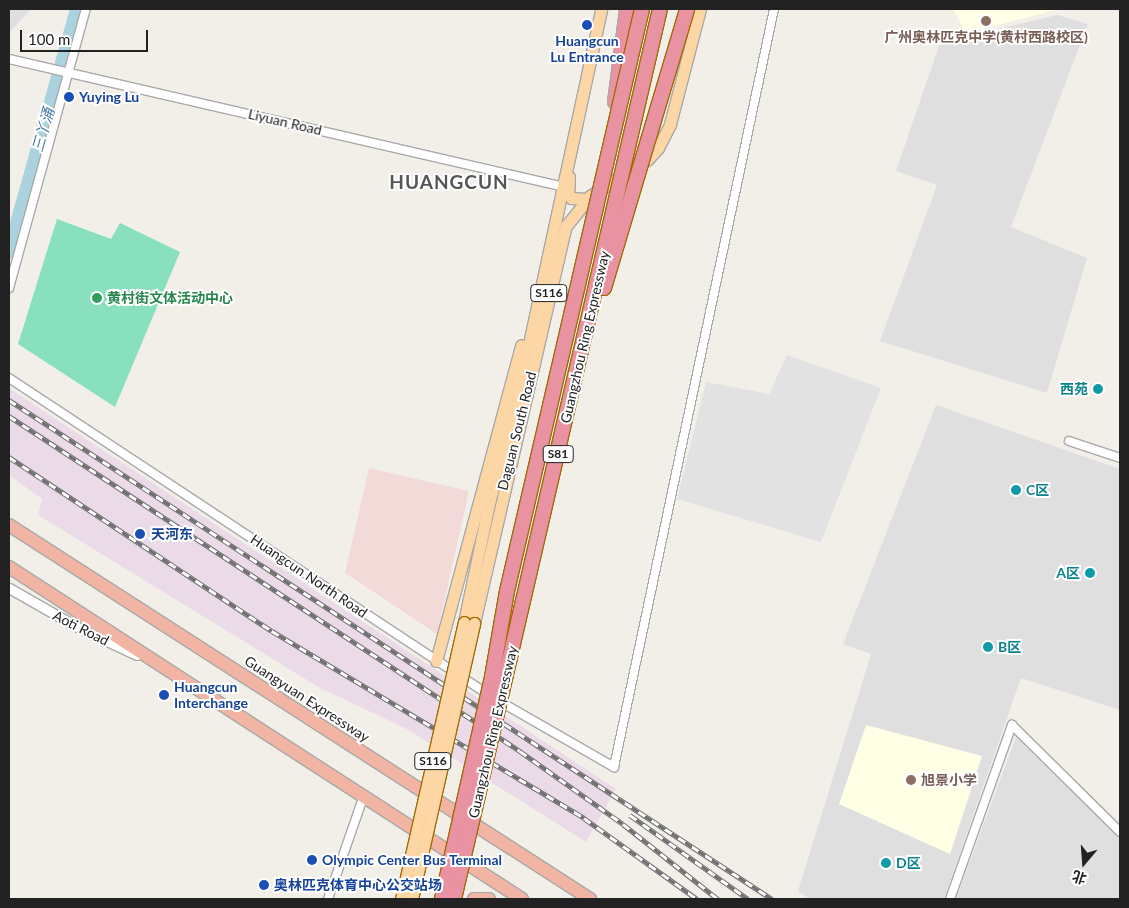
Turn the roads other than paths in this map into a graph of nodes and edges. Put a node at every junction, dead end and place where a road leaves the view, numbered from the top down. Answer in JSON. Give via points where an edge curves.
{"nodes":[{"id":1,"x":86,"y":9,"type":"edge"},
{"id":2,"x":601,"y":9,"type":"edge"},
{"id":3,"x":627,"y":9,"type":"edge"},
{"id":4,"x":642,"y":9,"type":"edge"},
{"id":5,"x":660,"y":9,"type":"edge"},
{"id":6,"x":687,"y":9,"type":"edge"},
{"id":7,"x":700,"y":9,"type":"edge"},
{"id":8,"x":774,"y":9,"type":"edge"},
{"id":9,"x":9,"y":59,"type":"edge"},
{"id":10,"x":69,"y":73,"type":"junction"},
{"id":11,"x":578,"y":111,"type":"junction"},
{"id":12,"x":607,"y":163,"type":"junction"},
{"id":13,"x":560,"y":186,"type":"junction"},
{"id":14,"x":586,"y":199,"type":"junction"},
{"id":15,"x":9,"y":288,"type":"edge"},
{"id":16,"x":533,"y":322,"type":"junction"},
{"id":17,"x":583,"y":350,"type":"junction"},
{"id":18,"x":9,"y":378,"type":"edge"},
{"id":19,"x":1069,"y":441,"type":"dead end"},
{"id":20,"x":1120,"y":458,"type":"edge"},
{"id":21,"x":9,"y":525,"type":"edge"},
{"id":22,"x":9,"y":567,"type":"edge"},
{"id":23,"x":9,"y":588,"type":"edge"},
{"id":24,"x":469,"y":622,"type":"junction"},
{"id":25,"x":436,"y":661,"type":"junction"},
{"id":26,"x":155,"y":664,"type":"junction"},
{"id":27,"x":364,"y":795,"type":"junction"},
{"id":28,"x":1120,"y":832,"type":"edge"},
{"id":29,"x":328,"y":899,"type":"edge"},
{"id":30,"x":401,"y":899,"type":"edge"},
{"id":31,"x":412,"y":899,"type":"edge"},
{"id":32,"x":442,"y":899,"type":"edge"},
{"id":33,"x":454,"y":899,"type":"edge"},
{"id":34,"x":474,"y":899,"type":"edge"},
{"id":35,"x":489,"y":899,"type":"edge"},
{"id":36,"x":522,"y":899,"type":"edge"},
{"id":37,"x":590,"y":899,"type":"edge"},
{"id":38,"x":950,"y":899,"type":"edge"}],
"edges":[{"from":1,"to":10,"type":"street"},
{"from":2,"to":11,"type":"main road","name":"Daguan South Road","number":"S116"},
{"from":3,"to":12,"type":"highway","bridge":true},
{"from":4,"to":12,"type":"highway","name":"Guangzhou Ring Expressway","number":"S81","bridge":true},
{"from":5,"to":17,"type":"highway","name":"Guangzhou Ring Expressway","number":"S81","bridge":true},
{"from":6,"to":17,"type":"highway","bridge":true,"via":[[627,218]]},
{"from":7,"to":14,"type":"main road","name":"Daguan South Road","number":"S116","via":[[670,124],[658,148],[648,159]]},
{"from":8,"to":25,"type":"street","name":"Huangcun North Road","via":[[614,767],[475,688]]},
{"from":9,"to":10,"type":"street","name":"Liyuan Road"},
{"from":10,"to":13,"type":"street","name":"Liyuan Road"},
{"from":10,"to":15,"type":"street"},
{"from":11,"to":13,"type":"main road","name":"Daguan South Road","number":"S116"},
{"from":11,"to":14,"type":"main road","via":[[578,131],[567,189],[571,198]]},
{"from":12,"to":32,"type":"highway","name":"Guangzhou Ring Expressway","number":"S81","bridge":true,"via":[[507,591],[492,677]]},
{"from":13,"to":16,"type":"main road","name":"Daguan South Road","number":"S116"},
{"from":14,"to":24,"type":"main road","name":"Daguan South Road","number":"S116","via":[[566,226],[560,245]]},
{"from":16,"to":24,"type":"main road","name":"Daguan South Road","number":"S116"},
{"from":16,"to":25,"type":"main road","via":[[525,331]]},
{"from":17,"to":33,"type":"highway","name":"Guangzhou Ring Expressway","number":"S81","bridge":true},
{"from":18,"to":25,"type":"street","name":"Huangcun North Road"},
{"from":19,"to":20,"type":"street"},
{"from":21,"to":37,"type":"highway","name":"Guangyuan Expressway"},
{"from":22,"to":26,"type":"highway"},
{"from":23,"to":26,"type":"street","name":"Aoti Road","via":[[78,628]]},
{"from":24,"to":30,"type":"main road","name":"Daguan South Road","number":"S116","bridge":true},
{"from":24,"to":31,"type":"main road","name":"Daguan South Road","number":"S116","bridge":true},
{"from":26,"to":27,"type":"highway"},
{"from":27,"to":29,"type":"street"},
{"from":27,"to":36,"type":"highway"},
{"from":28,"to":38,"type":"street","via":[[1012,725]]},
{"from":34,"to":35,"type":"highway"}]}
